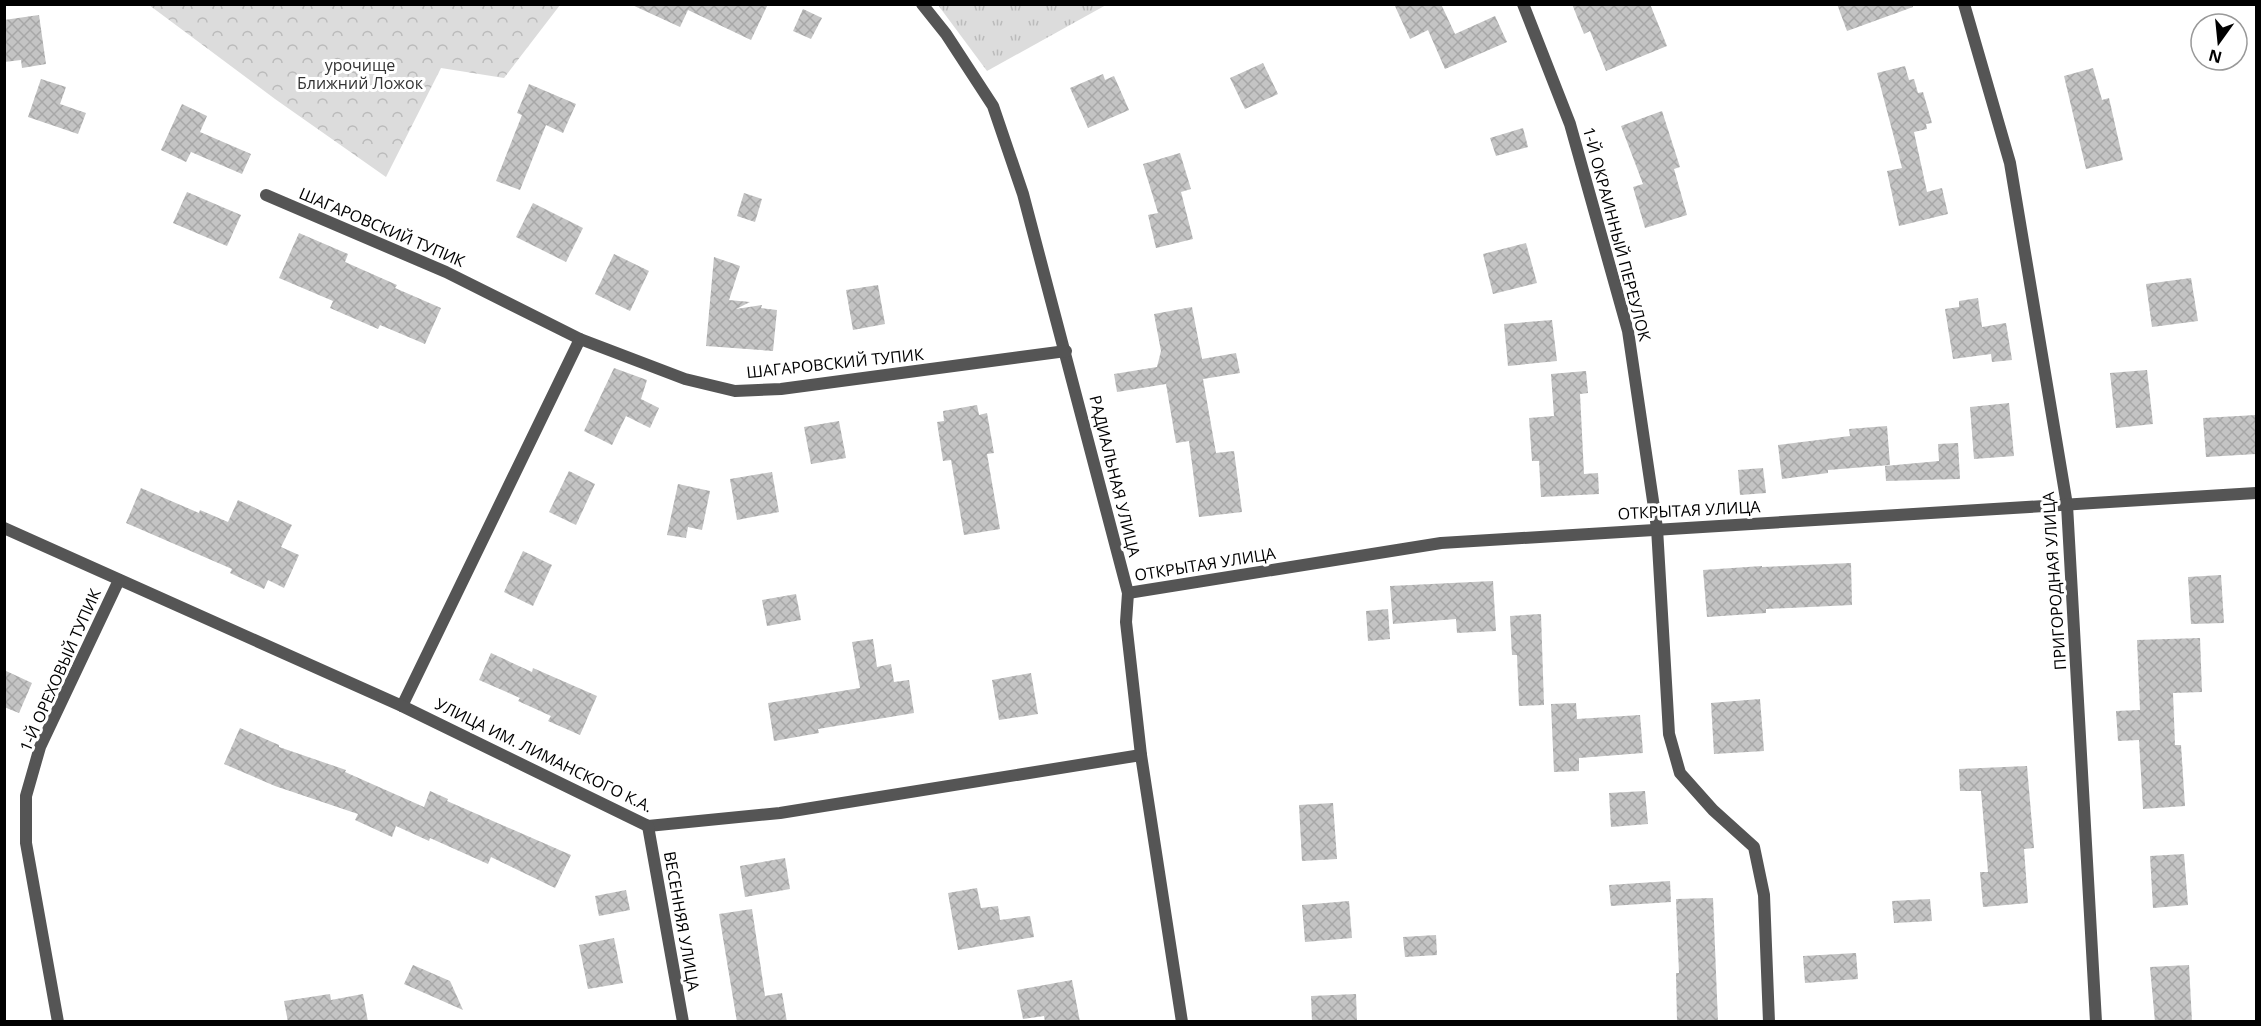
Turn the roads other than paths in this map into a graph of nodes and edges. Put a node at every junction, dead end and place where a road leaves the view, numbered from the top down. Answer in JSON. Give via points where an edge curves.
{"nodes":[{"id":1,"x":922,"y":4,"type":"edge"},
{"id":2,"x":1522,"y":4,"type":"edge"},
{"id":3,"x":1964,"y":4,"type":"edge"},
{"id":4,"x":266,"y":195,"type":"dead end"},
{"id":5,"x":580,"y":339,"type":"junction"},
{"id":6,"x":1066,"y":351,"type":"junction"},
{"id":7,"x":2256,"y":493,"type":"edge"},
{"id":8,"x":2067,"y":505,"type":"junction"},
{"id":9,"x":4,"y":528,"type":"edge"},
{"id":10,"x":1658,"y":528,"type":"junction"},
{"id":11,"x":119,"y":580,"type":"junction"},
{"id":12,"x":1128,"y":593,"type":"junction"},
{"id":13,"x":402,"y":706,"type":"junction"},
{"id":14,"x":1141,"y":755,"type":"junction"},
{"id":15,"x":648,"y":826,"type":"junction"},
{"id":16,"x":58,"y":1022,"type":"edge"},
{"id":17,"x":683,"y":1022,"type":"edge"},
{"id":18,"x":1182,"y":1022,"type":"edge"},
{"id":19,"x":1769,"y":1022,"type":"edge"},
{"id":20,"x":2096,"y":1022,"type":"edge"}],
"edges":[{"from":1,"to":6,"type":"street","name":"РАДИАЛЬНАЯ УЛИЦА","via":[[993,106],[1023,194]]},
{"from":2,"to":10,"type":"street","name":"1-Й ОКРАИННЫЙ ПЕРЕУЛОК","via":[[1570,124],[1628,331]]},
{"from":3,"to":8,"type":"street","name":"ПРИГОРОДНАЯ УЛИЦА","via":[[2010,164]]},
{"from":4,"to":5,"type":"street","name":"ШАГАРОВСКИЙ ТУПИК","via":[[446,272]]},
{"from":5,"to":6,"type":"street","name":"ШАГАРОВСКИЙ ТУПИК","via":[[685,379],[735,391],[781,389]]},
{"from":5,"to":13,"type":"street"},
{"from":6,"to":12,"type":"street","name":"РАДИАЛЬНАЯ УЛИЦА"},
{"from":7,"to":8,"type":"street","name":"ОТКРЫТАЯ УЛИЦА"},
{"from":8,"to":10,"type":"street","name":"ОТКРЫТАЯ УЛИЦА"},
{"from":8,"to":20,"type":"street","name":"ПРИГОРОДНАЯ УЛИЦА"},
{"from":9,"to":11,"type":"street","name":"УЛИЦА ИМ. ЛИМАНСКОГО К.А."},
{"from":10,"to":12,"type":"street","name":"ОТКРЫТАЯ УЛИЦА","via":[[1441,543]]},
{"from":10,"to":19,"type":"street","name":"1-Й ОКРАИННЫЙ ПЕРЕУЛОК","via":[[1669,734],[1680,773],[1754,847],[1764,895]]},
{"from":11,"to":13,"type":"street","name":"УЛИЦА ИМ. ЛИМАНСКОГО К.А."},
{"from":11,"to":16,"type":"street","name":"1-Й ОРЕХОВЫЙ ТУПИК","via":[[40,747],[26,796],[26,843]]},
{"from":12,"to":14,"type":"street","name":"РАДИАЛЬНАЯ УЛИЦА","via":[[1126,622]]},
{"from":13,"to":15,"type":"street","name":"УЛИЦА ИМ. ЛИМАНСКОГО К.А."},
{"from":14,"to":15,"type":"street","name":"УЛИЦА ИМ. ЛИМАНСКОГО К.А.","via":[[780,813]]},
{"from":14,"to":18,"type":"street","name":"РАДИАЛЬНАЯ УЛИЦА"},
{"from":15,"to":17,"type":"street","name":"ВЕСЕННЯЯ УЛИЦА"}]}
